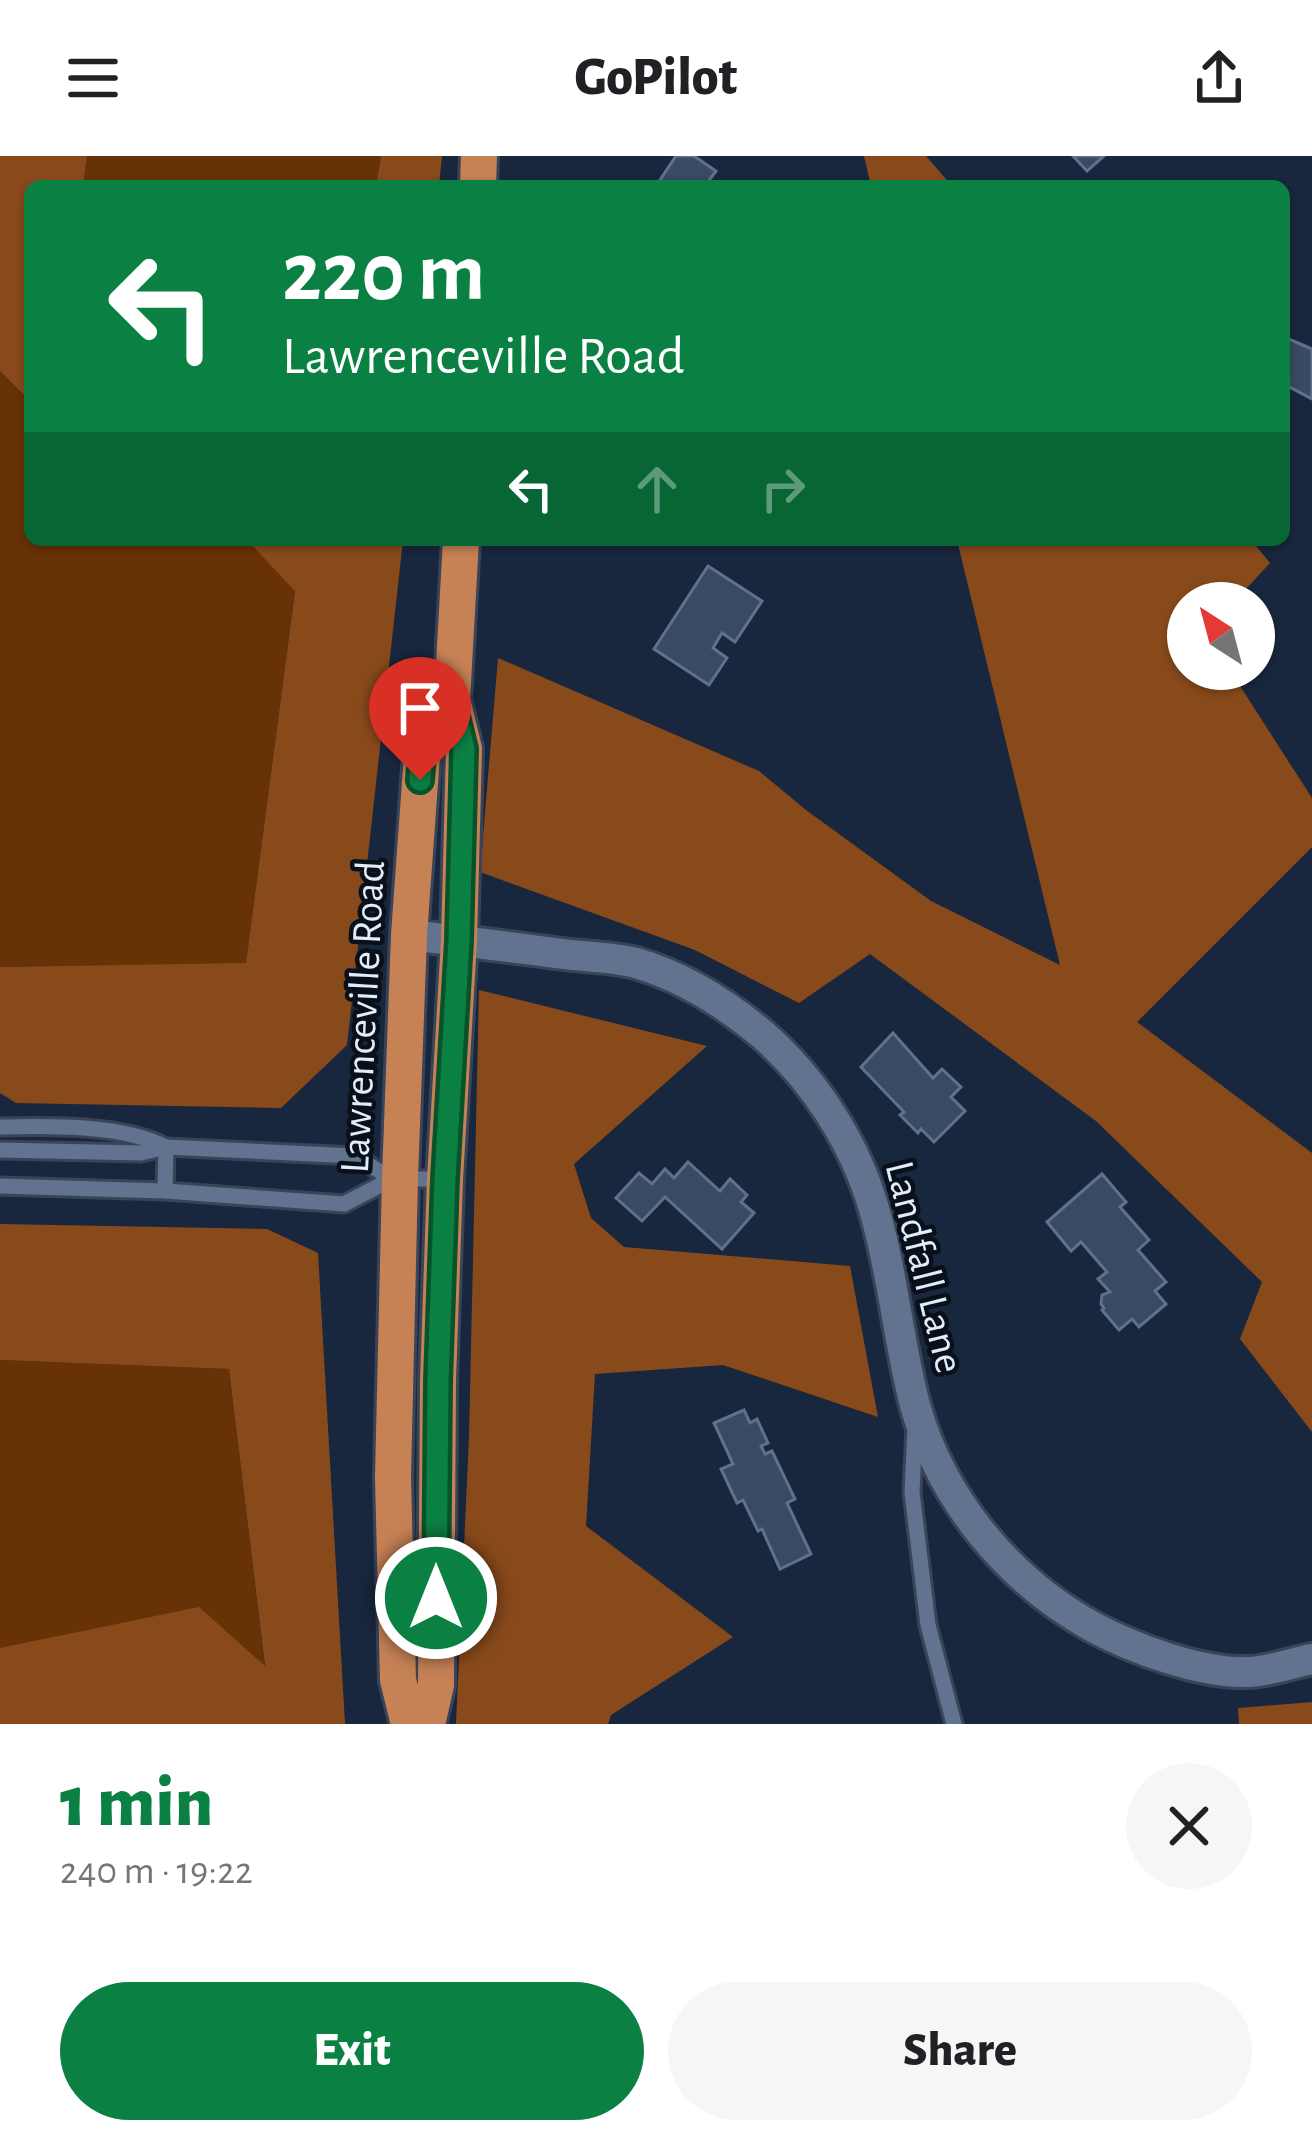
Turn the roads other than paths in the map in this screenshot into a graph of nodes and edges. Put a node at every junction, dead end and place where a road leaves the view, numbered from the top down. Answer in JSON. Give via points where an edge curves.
{"nodes":[{"id":1,"x":461,"y":546,"type":"edge"},
{"id":2,"x":452,"y":700,"type":"junction"},
{"id":3,"x":410,"y":935,"type":"junction"},
{"id":4,"x":459,"y":941,"type":"junction"},
{"id":5,"x":0,"y":1127,"type":"edge"},
{"id":6,"x":166,"y":1147,"type":"junction"},
{"id":7,"x":0,"y":1150,"type":"edge"},
{"id":8,"x":396,"y":1178,"type":"junction"},
{"id":9,"x":445,"y":1179,"type":"junction"},
{"id":10,"x":0,"y":1186,"type":"edge"},
{"id":11,"x":165,"y":1191,"type":"junction"},
{"id":12,"x":916,"y":1406,"type":"junction"},
{"id":13,"x":1312,"y":1659,"type":"edge"},
{"id":14,"x":410,"y":1724,"type":"edge"},
{"id":15,"x":427,"y":1724,"type":"edge"},
{"id":16,"x":954,"y":1724,"type":"edge"}],
"edges":[{"from":1,"to":2,"type":"highway"},
{"from":2,"to":3,"type":"highway","name":"Lawrenceville Road","via":[[423,741]]},
{"from":2,"to":4,"type":"highway","via":[[464,749]]},
{"from":3,"to":4,"type":"street","name":"Landfall Lane"},
{"from":3,"to":8,"type":"highway","name":"Lawrenceville Road"},
{"from":4,"to":9,"type":"highway"},
{"from":4,"to":12,"type":"street","name":"Landfall Lane","via":[[634,962],[721,1004],[795,1066],[852,1151],[874,1206]]},
{"from":5,"to":6,"type":"lane","via":[[145,1136]]},
{"from":6,"to":7,"type":"lane"},
{"from":6,"to":8,"type":"lane","via":[[356,1156]]},
{"from":6,"to":11,"type":"lane"},
{"from":8,"to":9,"type":"lane"},
{"from":8,"to":11,"type":"lane","via":[[344,1204]]},
{"from":8,"to":14,"type":"highway","name":"Lawrenceville Road","via":[[398,1680]]},
{"from":9,"to":15,"type":"highway","via":[[436,1684]]},
{"from":10,"to":11,"type":"lane"},
{"from":12,"to":13,"type":"street","name":"Landfall Lane","via":[[933,1454],[983,1536],[1068,1613],[1113,1638],[1204,1666],[1249,1672]]},
{"from":12,"to":16,"type":"lane","via":[[912,1492],[928,1625]]}]}
